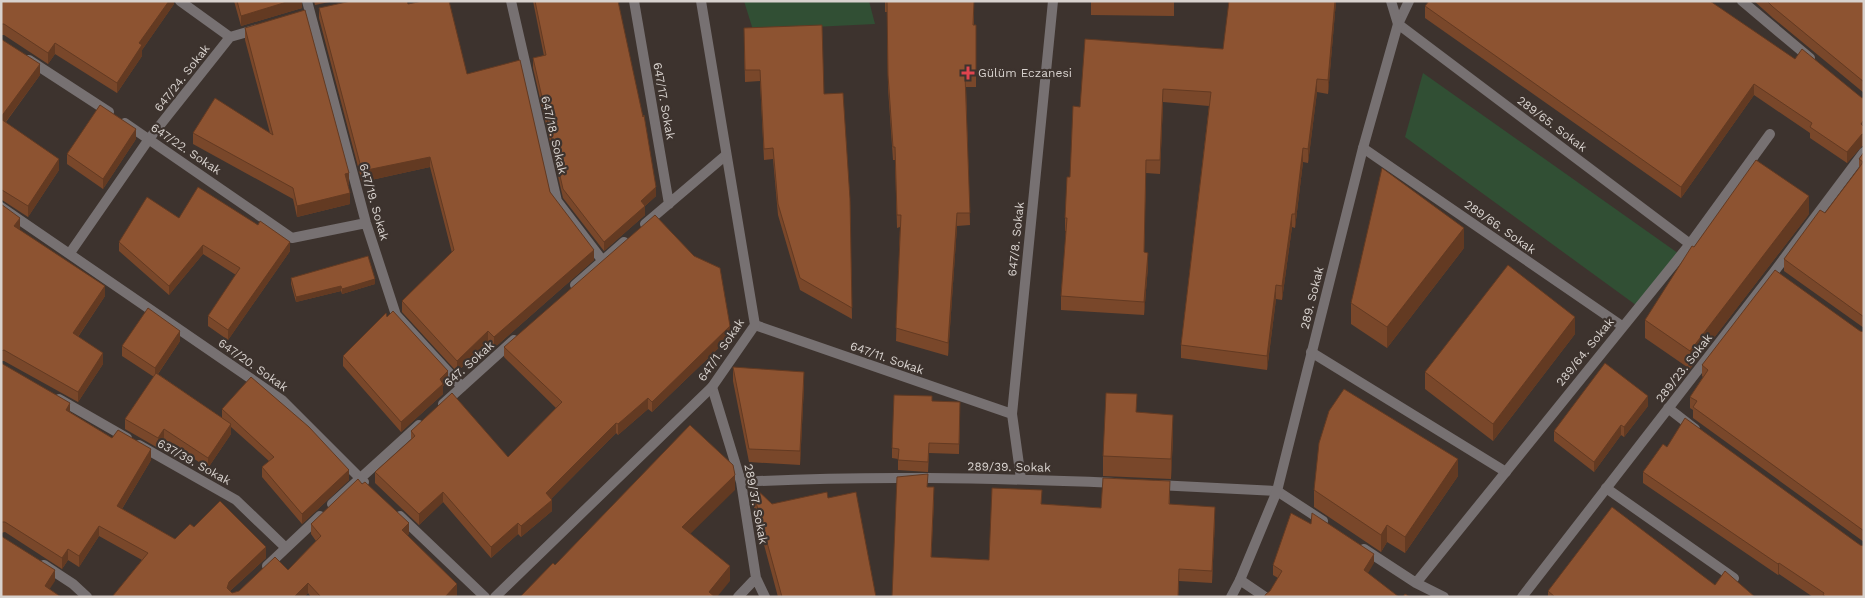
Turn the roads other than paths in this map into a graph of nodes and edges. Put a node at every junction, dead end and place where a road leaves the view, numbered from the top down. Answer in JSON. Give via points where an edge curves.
{"nodes":[{"id":1,"x":180,"y":1,"type":"edge"},
{"id":2,"x":307,"y":1,"type":"edge"},
{"id":3,"x":511,"y":1,"type":"edge"},
{"id":4,"x":634,"y":1,"type":"edge"},
{"id":5,"x":701,"y":1,"type":"edge"},
{"id":6,"x":1053,"y":1,"type":"edge"},
{"id":7,"x":1391,"y":1,"type":"edge"},
{"id":8,"x":1409,"y":1,"type":"edge"},
{"id":9,"x":1742,"y":1,"type":"edge"},
{"id":10,"x":1398,"y":24,"type":"junction"},
{"id":11,"x":266,"y":26,"type":"edge"},
{"id":12,"x":230,"y":37,"type":"junction"},
{"id":13,"x":18,"y":52,"type":"edge"},
{"id":14,"x":1818,"y":64,"type":"edge"},
{"id":15,"x":1770,"y":134,"type":"dead end"},
{"id":16,"x":149,"y":139,"type":"junction"},
{"id":17,"x":1363,"y":148,"type":"junction"},
{"id":18,"x":1864,"y":152,"type":"edge"},
{"id":19,"x":726,"y":156,"type":"junction"},
{"id":20,"x":669,"y":204,"type":"junction"},
{"id":21,"x":1,"y":206,"type":"edge"},
{"id":22,"x":366,"y":223,"type":"junction"},
{"id":23,"x":1690,"y":244,"type":"junction"},
{"id":24,"x":70,"y":253,"type":"junction"},
{"id":25,"x":602,"y":260,"type":"junction"},
{"id":26,"x":565,"y":294,"type":"edge"},
{"id":27,"x":755,"y":325,"type":"junction"},
{"id":28,"x":1622,"y":326,"type":"junction"},
{"id":29,"x":521,"y":334,"type":"edge"},
{"id":30,"x":1311,"y":352,"type":"junction"},
{"id":31,"x":462,"y":387,"type":"junction"},
{"id":32,"x":712,"y":387,"type":"junction"},
{"id":33,"x":54,"y":396,"type":"edge"},
{"id":34,"x":1668,"y":408,"type":"junction"},
{"id":35,"x":1012,"y":414,"type":"junction"},
{"id":36,"x":1707,"y":437,"type":"edge"},
{"id":37,"x":1506,"y":472,"type":"junction"},
{"id":38,"x":360,"y":478,"type":"junction"},
{"id":39,"x":1020,"y":479,"type":"junction"},
{"id":40,"x":741,"y":482,"type":"junction"},
{"id":41,"x":1129,"y":484,"type":"edge"},
{"id":42,"x":1148,"y":485,"type":"edge"},
{"id":43,"x":1606,"y":488,"type":"junction"},
{"id":44,"x":374,"y":491,"type":"edge"},
{"id":45,"x":1277,"y":491,"type":"junction"},
{"id":46,"x":394,"y":511,"type":"edge"},
{"id":47,"x":1334,"y":529,"type":"edge"},
{"id":48,"x":1359,"y":545,"type":"edge"},
{"id":49,"x":286,"y":548,"type":"junction"},
{"id":50,"x":33,"y":558,"type":"edge"},
{"id":51,"x":260,"y":572,"type":"edge"},
{"id":52,"x":756,"y":578,"type":"junction"},
{"id":53,"x":1734,"y":578,"type":"edge"},
{"id":54,"x":1240,"y":580,"type":"junction"},
{"id":55,"x":1416,"y":584,"type":"junction"},
{"id":56,"x":86,"y":597,"type":"edge"},
{"id":57,"x":485,"y":597,"type":"edge"},
{"id":58,"x":495,"y":597,"type":"edge"},
{"id":59,"x":738,"y":597,"type":"edge"},
{"id":60,"x":765,"y":597,"type":"edge"},
{"id":61,"x":1231,"y":597,"type":"edge"},
{"id":62,"x":1265,"y":597,"type":"edge"},
{"id":63,"x":1444,"y":597,"type":"edge"},
{"id":64,"x":1522,"y":597,"type":"edge"}],
"edges":[{"from":1,"to":12,"type":"street"},
{"from":2,"to":22,"type":"street","name":"647/19. Sokak"},
{"from":3,"to":25,"type":"street","name":"647/18. Sokak","via":[[556,201]]},
{"from":4,"to":20,"type":"street","name":"647/17. Sokak"},
{"from":5,"to":19,"type":"street","name":"647/1. Sokak"},
{"from":6,"to":35,"type":"street","name":"647/8. Sokak"},
{"from":7,"to":10,"type":"street"},
{"from":8,"to":10,"type":"street","name":"289. Sokak"},
{"from":9,"to":14,"type":"street"},
{"from":10,"to":17,"type":"street","name":"289. Sokak"},
{"from":10,"to":23,"type":"street","name":"289/65. Sokak"},
{"from":11,"to":12,"type":"street"},
{"from":12,"to":16,"type":"street","name":"647/24. Sokak"},
{"from":13,"to":16,"type":"street","name":"647/22. Sokak"},
{"from":15,"to":23,"type":"street","name":"289/64. Sokak"},
{"from":16,"to":22,"type":"street","name":"647/22. Sokak","via":[[292,238]]},
{"from":16,"to":24,"type":"street","name":"647/24. Sokak"},
{"from":17,"to":28,"type":"street","name":"289/66. Sokak"},
{"from":17,"to":30,"type":"street","name":"289. Sokak"},
{"from":18,"to":34,"type":"street","name":"289/23. Sokak","via":[[1778,275]]},
{"from":19,"to":20,"type":"street"},
{"from":19,"to":27,"type":"street","name":"647/1. Sokak"},
{"from":20,"to":25,"type":"street"},
{"from":21,"to":24,"type":"street","name":"647/20. Sokak"},
{"from":22,"to":31,"type":"street","name":"647/19. Sokak","via":[[396,315]]},
{"from":23,"to":28,"type":"street","name":"289/64. Sokak"},
{"from":24,"to":38,"type":"street","name":"647/20. Sokak","via":[[282,400]]},
{"from":25,"to":26,"type":"street"},
{"from":27,"to":32,"type":"street","name":"647/1. Sokak"},
{"from":27,"to":35,"type":"street","name":"647/11. Sokak"},
{"from":28,"to":37,"type":"street","name":"289/64. Sokak"},
{"from":29,"to":31,"type":"street","name":"647. Sokak"},
{"from":30,"to":37,"type":"street"},
{"from":30,"to":45,"type":"street","name":"289. Sokak"},
{"from":31,"to":38,"type":"street","name":"647. Sokak"},
{"from":32,"to":40,"type":"street","name":"289/37. Sokak"},
{"from":32,"to":58,"type":"street","name":"647/1. Sokak"},
{"from":33,"to":49,"type":"street","name":"637/39. Sokak","via":[[236,500]]},
{"from":34,"to":36,"type":"street"},
{"from":34,"to":43,"type":"street","name":"289/23. Sokak"},
{"from":35,"to":39,"type":"street","name":"647/8. Sokak"},
{"from":37,"to":55,"type":"street","name":"289/64. Sokak"},
{"from":38,"to":44,"type":"street","name":"647/20. Sokak"},
{"from":38,"to":49,"type":"street","name":"647. Sokak"},
{"from":39,"to":40,"type":"street","name":"289/39. Sokak"},
{"from":39,"to":41,"type":"street","name":"289/39. Sokak"},
{"from":40,"to":52,"type":"street","name":"289/37. Sokak"},
{"from":42,"to":45,"type":"street"},
{"from":43,"to":53,"type":"street"},
{"from":43,"to":64,"type":"street","name":"289/23. Sokak"},
{"from":45,"to":47,"type":"street"},
{"from":45,"to":54,"type":"street","name":"289. Sokak"},
{"from":46,"to":57,"type":"street"},
{"from":48,"to":55,"type":"street"},
{"from":49,"to":51,"type":"street","name":"647. Sokak"},
{"from":50,"to":56,"type":"street","via":[[73,584]]},
{"from":52,"to":59,"type":"street"},
{"from":52,"to":60,"type":"street","name":"289/37. Sokak"},
{"from":54,"to":61,"type":"street","name":"289. Sokak"},
{"from":54,"to":62,"type":"street"},
{"from":55,"to":63,"type":"street"}]}
